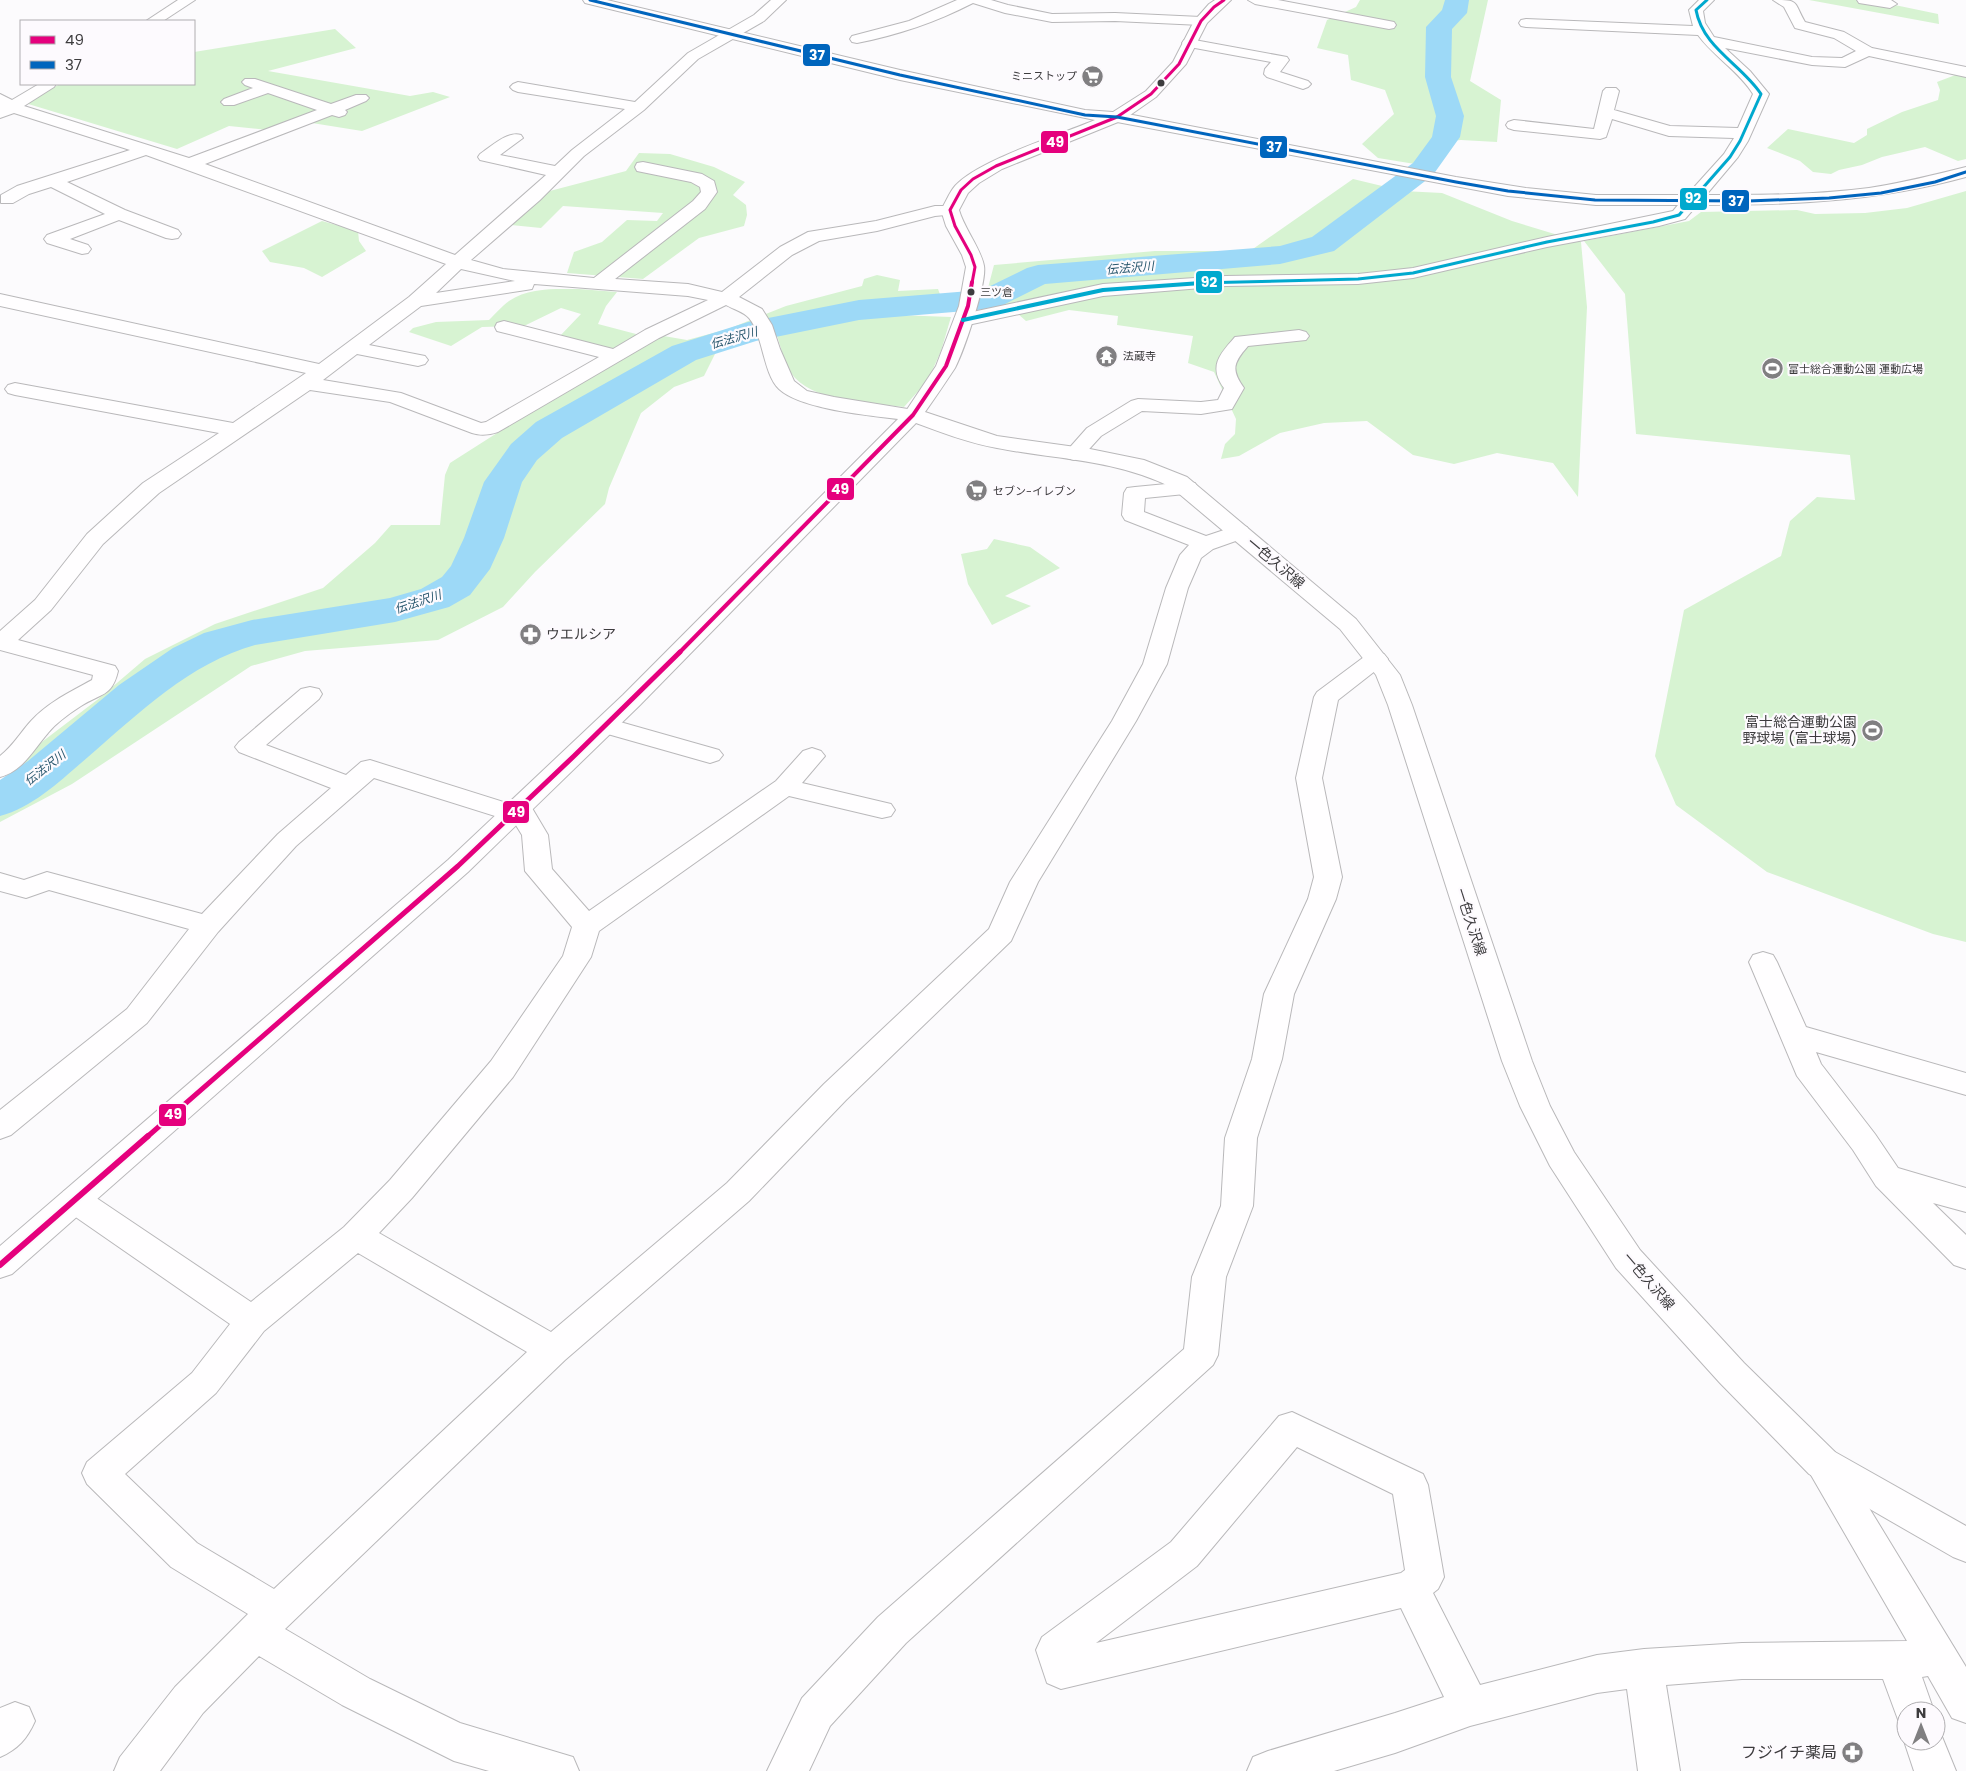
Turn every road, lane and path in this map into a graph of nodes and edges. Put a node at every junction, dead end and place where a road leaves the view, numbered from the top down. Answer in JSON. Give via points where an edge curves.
{"nodes":[{"id":1,"x":188,"y":0,"type":"edge"},
{"id":2,"x":590,"y":0,"type":"edge"},
{"id":3,"x":628,"y":0,"type":"edge"},
{"id":4,"x":779,"y":0,"type":"edge"},
{"id":5,"x":968,"y":0,"type":"edge"},
{"id":6,"x":977,"y":0,"type":"edge"},
{"id":7,"x":1224,"y":0,"type":"edge"},
{"id":8,"x":1255,"y":0,"type":"edge"},
{"id":9,"x":1707,"y":0,"type":"edge"},
{"id":10,"x":1780,"y":0,"type":"edge"},
{"id":11,"x":1864,"y":0,"type":"edge"},
{"id":12,"x":1890,"y":4,"type":"dead end"},
{"id":13,"x":1018,"y":5,"type":"edge"},
{"id":14,"x":1124,"y":6,"type":"dead end"},
{"id":15,"x":1153,"y":6,"type":"dead end"},
{"id":16,"x":1115,"y":17,"type":"junction"},
{"id":17,"x":1144,"y":18,"type":"junction"},
{"id":18,"x":155,"y":20,"type":"edge"},
{"id":19,"x":1201,"y":21,"type":"junction"},
{"id":20,"x":1526,"y":23,"type":"dead end"},
{"id":21,"x":1389,"y":25,"type":"dead end"},
{"id":22,"x":733,"y":31,"type":"junction"},
{"id":23,"x":1707,"y":36,"type":"junction"},
{"id":24,"x":857,"y":39,"type":"dead end"},
{"id":25,"x":1189,"y":43,"type":"junction"},
{"id":26,"x":1867,"y":51,"type":"junction"},
{"id":27,"x":1956,"y":55,"type":"dead end"},
{"id":28,"x":1944,"y":67,"type":"junction"},
{"id":29,"x":1966,"y":72,"type":"edge"},
{"id":30,"x":250,"y":82,"type":"dead end"},
{"id":31,"x":1303,"y":84,"type":"dead end"},
{"id":32,"x":47,"y":85,"type":"edge"},
{"id":33,"x":518,"y":87,"type":"dead end"},
{"id":34,"x":268,"y":88,"type":"junction"},
{"id":35,"x":1611,"y":91,"type":"dead end"},
{"id":36,"x":361,"y":98,"type":"dead end"},
{"id":37,"x":229,"y":102,"type":"dead end"},
{"id":38,"x":4,"y":107,"type":"edge"},
{"id":39,"x":638,"y":107,"type":"junction"},
{"id":40,"x":331,"y":109,"type":"junction"},
{"id":41,"x":1606,"y":112,"type":"junction"},
{"id":42,"x":354,"y":116,"type":"dead end"},
{"id":43,"x":1117,"y":117,"type":"junction"},
{"id":44,"x":1514,"y":125,"type":"dead end"},
{"id":45,"x":1743,"y":133,"type":"junction"},
{"id":46,"x":516,"y":138,"type":"dead end"},
{"id":47,"x":146,"y":150,"type":"junction"},
{"id":48,"x":190,"y":164,"type":"junction"},
{"id":49,"x":642,"y":167,"type":"dead end"},
{"id":50,"x":558,"y":172,"type":"junction"},
{"id":51,"x":1966,"y":172,"type":"edge"},
{"id":52,"x":52,"y":181,"type":"junction"},
{"id":53,"x":7,"y":199,"type":"dead end"},
{"id":54,"x":1692,"y":200,"type":"junction"},
{"id":55,"x":950,"y":210,"type":"junction"},
{"id":56,"x":119,"y":214,"type":"junction"},
{"id":57,"x":172,"y":234,"type":"dead end"},
{"id":58,"x":82,"y":249,"type":"dead end"},
{"id":59,"x":458,"y":262,"type":"junction"},
{"id":60,"x":557,"y":280,"type":"junction"},
{"id":61,"x":599,"y":283,"type":"junction"},
{"id":62,"x":726,"y":298,"type":"junction"},
{"id":63,"x":0,"y":300,"type":"edge"},
{"id":64,"x":416,"y":301,"type":"junction"},
{"id":65,"x":967,"y":306,"type":"junction"},
{"id":66,"x":504,"y":327,"type":"dead end"},
{"id":67,"x":1300,"y":336,"type":"dead end"},
{"id":68,"x":353,"y":348,"type":"junction"},
{"id":69,"x":615,"y":355,"type":"junction"},
{"id":70,"x":418,"y":360,"type":"dead end"},
{"id":71,"x":314,"y":377,"type":"junction"},
{"id":72,"x":15,"y":389,"type":"dead end"},
{"id":73,"x":913,"y":415,"type":"junction"},
{"id":74,"x":238,"y":430,"type":"junction"},
{"id":75,"x":1074,"y":454,"type":"junction"},
{"id":76,"x":1187,"y":488,"type":"junction"},
{"id":77,"x":1239,"y":532,"type":"junction"},
{"id":78,"x":1205,"y":544,"type":"junction"},
{"id":79,"x":0,"y":643,"type":"edge"},
{"id":80,"x":1376,"y":659,"type":"junction"},
{"id":81,"x":310,"y":694,"type":"dead end"},
{"id":82,"x":606,"y":726,"type":"junction"},
{"id":83,"x":710,"y":755,"type":"dead end"},
{"id":84,"x":812,"y":756,"type":"dead end"},
{"id":85,"x":0,"y":770,"type":"edge"},
{"id":86,"x":348,"y":785,"type":"junction"},
{"id":87,"x":785,"y":787,"type":"junction"},
{"id":88,"x":882,"y":810,"type":"dead end"},
{"id":89,"x":517,"y":812,"type":"junction"},
{"id":90,"x":0,"y":882,"type":"edge"},
{"id":91,"x":208,"y":925,"type":"junction"},
{"id":92,"x":586,"y":926,"type":"junction"},
{"id":93,"x":1763,"y":962,"type":"dead end"},
{"id":94,"x":1795,"y":1035,"type":"junction"},
{"id":95,"x":1966,"y":1084,"type":"edge"},
{"id":96,"x":0,"y":1127,"type":"edge"},
{"id":97,"x":1887,"y":1176,"type":"junction"},
{"id":98,"x":75,"y":1200,"type":"junction"},
{"id":99,"x":1966,"y":1200,"type":"edge"},
{"id":100,"x":356,"y":1236,"type":"junction"},
{"id":101,"x":1966,"y":1256,"type":"edge"},
{"id":102,"x":0,"y":1265,"type":"edge"},
{"id":103,"x":252,"y":1321,"type":"junction"},
{"id":104,"x":553,"y":1350,"type":"junction"},
{"id":105,"x":1822,"y":1463,"type":"junction"},
{"id":106,"x":1966,"y":1545,"type":"edge"},
{"id":107,"x":1411,"y":1588,"type":"junction"},
{"id":108,"x":266,"y":1622,"type":"junction"},
{"id":109,"x":1937,"y":1657,"type":"junction"},
{"id":110,"x":1896,"y":1661,"type":"junction"},
{"id":111,"x":1644,"y":1668,"type":"junction"},
{"id":112,"x":1910,"y":1701,"type":"edge"},
{"id":113,"x":1966,"y":1704,"type":"edge"},
{"id":114,"x":1470,"y":1707,"type":"junction"},
{"id":115,"x":1928,"y":1751,"type":"edge"},
{"id":116,"x":135,"y":1771,"type":"edge"},
{"id":117,"x":558,"y":1771,"type":"edge"},
{"id":118,"x":788,"y":1771,"type":"edge"},
{"id":119,"x":1268,"y":1771,"type":"edge"},
{"id":120,"x":1659,"y":1771,"type":"edge"},
{"id":121,"x":1935,"y":1771,"type":"edge"}],
"edges":[{"from":1,"to":18,"type":"street"},
{"from":2,"to":22,"type":"street"},
{"from":3,"to":22,"type":"street"},
{"from":4,"to":22,"type":"street","via":[[759,18]]},
{"from":5,"to":24,"type":"street","via":[[944,14],[892,33]]},
{"from":6,"to":13,"type":"street"},
{"from":7,"to":19,"type":"street"},
{"from":8,"to":21,"type":"street"},
{"from":9,"to":23,"type":"street","via":[[1696,10],[1696,16]]},
{"from":10,"to":26,"type":"street","via":[[1790,5],[1800,25],[1839,35]]},
{"from":11,"to":12,"type":"street"},
{"from":13,"to":16,"type":"street","via":[[1052,18]]},
{"from":14,"to":16,"type":"street"},
{"from":15,"to":17,"type":"street"},
{"from":16,"to":17,"type":"street"},
{"from":17,"to":19,"type":"street"},
{"from":19,"to":25,"type":"street"},
{"from":20,"to":23,"type":"street"},
{"from":22,"to":39,"type":"street","via":[[693,56]]},
{"from":22,"to":43,"type":"street","via":[[1066,111]]},
{"from":23,"to":26,"type":"street","via":[[1812,60],[1845,64]]},
{"from":23,"to":45,"type":"street","via":[[1757,86],[1761,94]]},
{"from":25,"to":31,"type":"street","via":[[1282,60],[1272,74]]},
{"from":25,"to":43,"type":"street","via":[[1179,64],[1168,77],[1151,94]]},
{"from":26,"to":28,"type":"street"},
{"from":27,"to":28,"type":"street"},
{"from":28,"to":29,"type":"street"},
{"from":30,"to":34,"type":"street"},
{"from":32,"to":38,"type":"street"},
{"from":33,"to":39,"type":"street"},
{"from":34,"to":37,"type":"street"},
{"from":34,"to":40,"type":"street"},
{"from":35,"to":41,"type":"street"},
{"from":36,"to":40,"type":"street"},
{"from":38,"to":47,"type":"street"},
{"from":39,"to":50,"type":"street"},
{"from":40,"to":42,"type":"street"},
{"from":40,"to":48,"type":"street"},
{"from":41,"to":44,"type":"street","via":[[1600,134]]},
{"from":41,"to":45,"type":"street","via":[[1669,131]]},
{"from":43,"to":54,"type":"street","via":[[1508,191],[1595,200]]},
{"from":43,"to":55,"type":"street","via":[[996,166],[961,190]]},
{"from":45,"to":54,"type":"street","via":[[1730,157]]},
{"from":46,"to":50,"type":"street","via":[[486,157]]},
{"from":47,"to":48,"type":"street"},
{"from":47,"to":52,"type":"street"},
{"from":48,"to":59,"type":"street"},
{"from":49,"to":61,"type":"street","via":[[696,178],[708,185],[709,192],[699,205]]},
{"from":50,"to":59,"type":"street"},
{"from":51,"to":54,"type":"street","via":[[1881,193],[1796,200]]},
{"from":52,"to":53,"type":"street"},
{"from":52,"to":56,"type":"street"},
{"from":54,"to":65,"type":"street","via":[[1679,216],[1546,242],[1412,274],[1358,279],[1226,281],[1103,290]]},
{"from":55,"to":62,"type":"street","via":[[814,236],[786,251]]},
{"from":55,"to":65,"type":"street","via":[[976,267]]},
{"from":56,"to":57,"type":"street"},
{"from":56,"to":58,"type":"street","via":[[53,239]]},
{"from":59,"to":60,"type":"street","via":[[502,274]]},
{"from":59,"to":64,"type":"street"},
{"from":60,"to":61,"type":"street"},
{"from":60,"to":64,"type":"street"},
{"from":61,"to":62,"type":"street","via":[[688,290]]},
{"from":62,"to":69,"type":"street"},
{"from":62,"to":73,"type":"street","name":"一色久沢線","via":[[755,313],[763,325],[785,384],[800,395]]},
{"from":63,"to":71,"type":"street"},
{"from":64,"to":68,"type":"street"},
{"from":65,"to":73,"type":"street","via":[[946,366]]},
{"from":66,"to":69,"type":"street"},
{"from":67,"to":75,"type":"street","via":[[1242,340],[1224,369],[1225,378],[1234,388],[1224,405],[1201,408],[1138,405],[1094,432]]},
{"from":68,"to":70,"type":"street"},
{"from":68,"to":71,"type":"street"},
{"from":69,"to":71,"type":"street","via":[[491,428],[479,429],[394,397]]},
{"from":71,"to":74,"type":"street"},
{"from":72,"to":74,"type":"street"},
{"from":73,"to":75,"type":"street","name":"一色久沢線","via":[[995,441]]},
{"from":73,"to":82,"type":"street"},
{"from":74,"to":79,"type":"street","via":[[151,488],[95,539],[43,605]]},
{"from":75,"to":76,"type":"street","name":"一色久沢線","via":[[1149,468]]},
{"from":76,"to":77,"type":"street","name":"一色久沢線"},
{"from":76,"to":78,"type":"street","via":[[1135,493],[1133,515]]},
{"from":77,"to":78,"type":"street"},
{"from":77,"to":80,"type":"street","name":"一色久沢線","via":[[1348,624]]},
{"from":78,"to":104,"type":"street","via":[[1191,555],[1150,672],[1124,721],[1024,882],[1002,934],[835,1092],[738,1192]]},
{"from":79,"to":85,"type":"street","via":[[106,671],[103,684],[70,702],[40,726],[19,754]]},
{"from":80,"to":105,"type":"street","name":"一色久沢線","via":[[1388,675],[1400,705],[1517,1060],[1561,1158],[1628,1258],[1732,1372]]},
{"from":80,"to":118,"type":"street","via":[[1326,697],[1309,778],[1328,877],[1322,899],[1279,994],[1267,1060],[1241,1138],[1237,1206],[1209,1277],[1200,1355],[892,1630],[816,1712]]},
{"from":81,"to":86,"type":"street","via":[[248,747]]},
{"from":82,"to":83,"type":"street"},
{"from":82,"to":89,"type":"street"},
{"from":84,"to":87,"type":"street"},
{"from":86,"to":89,"type":"street","via":[[370,768]]},
{"from":86,"to":91,"type":"street","via":[[287,840]]},
{"from":87,"to":88,"type":"street"},
{"from":87,"to":92,"type":"street"},
{"from":89,"to":92,"type":"street","via":[[535,835],[539,871]]},
{"from":89,"to":98,"type":"street"},
{"from":90,"to":91,"type":"street","via":[[26,889],[47,881]]},
{"from":91,"to":96,"type":"street","via":[[138,1016]]},
{"from":92,"to":100,"type":"street","via":[[577,957],[502,1069],[401,1189]]},
{"from":93,"to":94,"type":"street"},
{"from":94,"to":95,"type":"street"},
{"from":94,"to":97,"type":"street","via":[[1808,1068]]},
{"from":97,"to":99,"type":"street"},
{"from":97,"to":101,"type":"street"},
{"from":98,"to":102,"type":"street"},
{"from":98,"to":103,"type":"street"},
{"from":100,"to":103,"type":"street"},
{"from":100,"to":104,"type":"street"},
{"from":103,"to":108,"type":"street","via":[[204,1383],[100,1473],[184,1555]]},
{"from":104,"to":108,"type":"street"},
{"from":105,"to":106,"type":"street","name":"一色久沢線"},
{"from":105,"to":109,"type":"street"},
{"from":107,"to":107,"type":"street","via":[[1425,1577],[1410,1485],[1292,1427],[1184,1554],[1056,1650],[1061,1670]]},
{"from":107,"to":114,"type":"street"},
{"from":108,"to":116,"type":"street","via":[[189,1700]]},
{"from":108,"to":117,"type":"street","via":[[356,1692],[454,1741]]},
{"from":109,"to":110,"type":"street"},
{"from":109,"to":113,"type":"street"},
{"from":110,"to":111,"type":"street","via":[[1742,1661]]},
{"from":110,"to":112,"type":"street"},
{"from":111,"to":114,"type":"street","via":[[1597,1674]]},
{"from":111,"to":120,"type":"street"},
{"from":114,"to":119,"type":"street"},
{"from":115,"to":121,"type":"street"}]}
